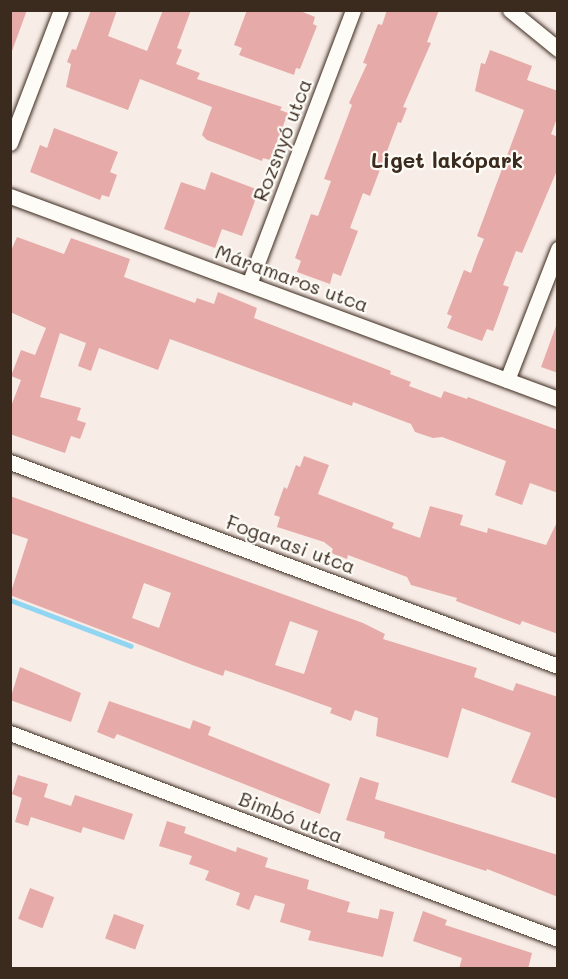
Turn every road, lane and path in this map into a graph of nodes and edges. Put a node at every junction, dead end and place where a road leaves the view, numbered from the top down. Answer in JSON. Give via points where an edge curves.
{"nodes":[{"id":1,"x":61,"y":10,"type":"edge"},
{"id":2,"x":353,"y":10,"type":"edge"},
{"id":3,"x":510,"y":10,"type":"edge"},
{"id":4,"x":558,"y":49,"type":"edge"},
{"id":5,"x":10,"y":143,"type":"edge"},
{"id":6,"x":10,"y":196,"type":"edge"},
{"id":7,"x":558,"y":249,"type":"edge"},
{"id":8,"x":249,"y":284,"type":"junction"},
{"id":9,"x":507,"y":381,"type":"junction"},
{"id":10,"x":558,"y":399,"type":"edge"},
{"id":11,"x":10,"y":462,"type":"edge"},
{"id":12,"x":558,"y":666,"type":"edge"},
{"id":13,"x":10,"y":733,"type":"edge"},
{"id":14,"x":558,"y":939,"type":"edge"}],
"edges":[{"from":1,"to":5,"type":"street"},
{"from":2,"to":8,"type":"street","name":"Rozsnyó utca"},
{"from":3,"to":4,"type":"street"},
{"from":6,"to":8,"type":"street","name":"Máramaros utca"},
{"from":7,"to":9,"type":"street"},
{"from":8,"to":9,"type":"street","name":"Máramaros utca"},
{"from":9,"to":10,"type":"street","name":"Máramaros utca"},
{"from":11,"to":12,"type":"street","name":"Fogarasi utca"},
{"from":13,"to":14,"type":"street","name":"Bimbó utca"}]}
